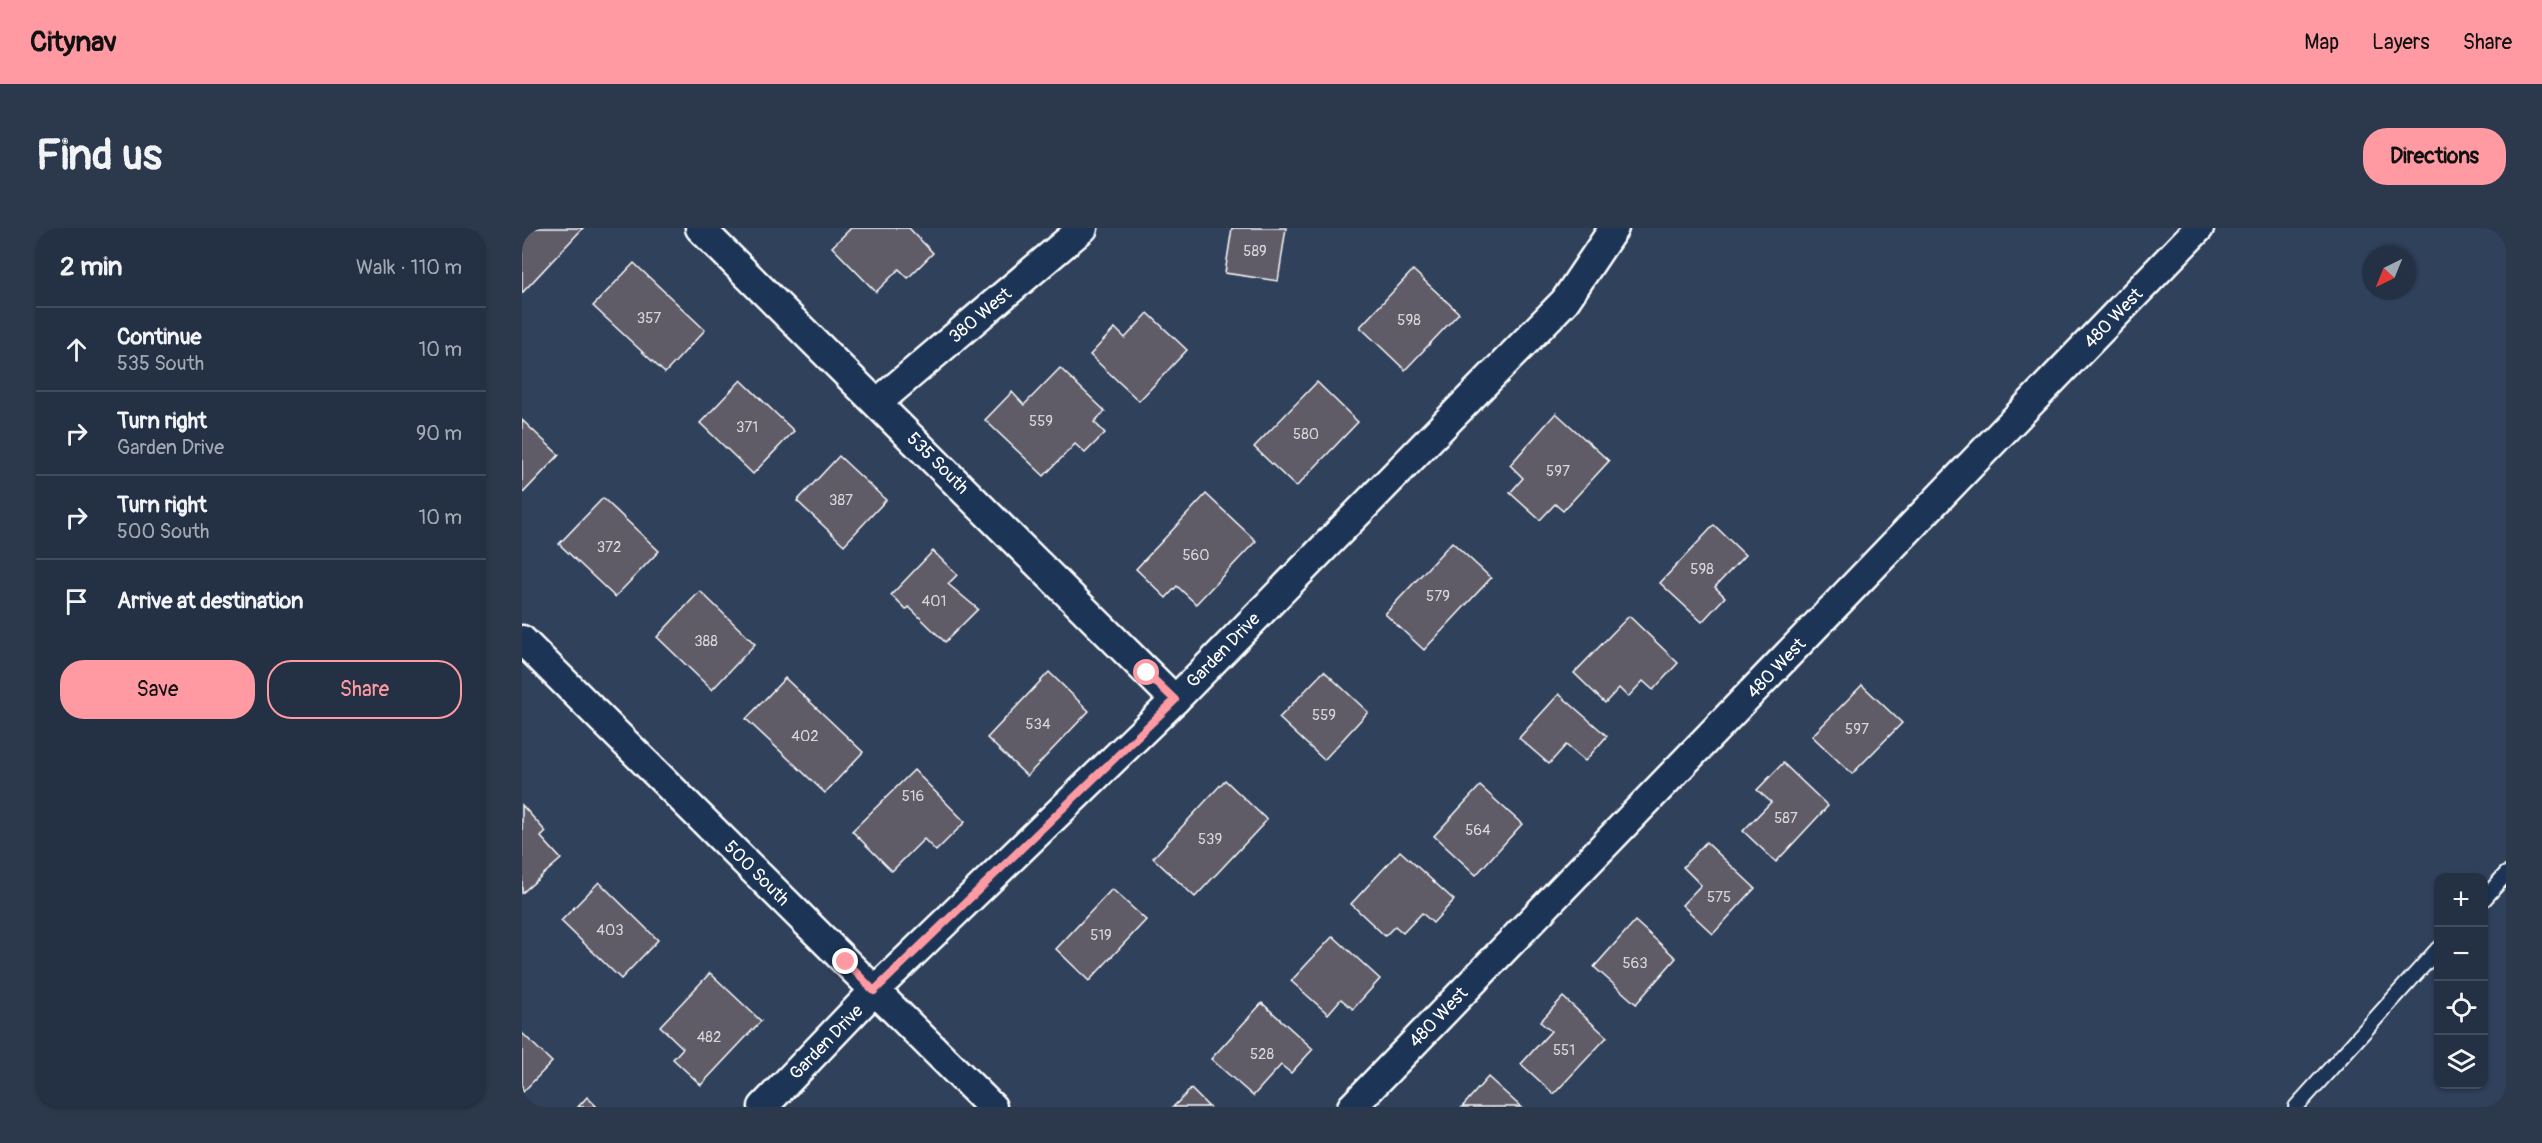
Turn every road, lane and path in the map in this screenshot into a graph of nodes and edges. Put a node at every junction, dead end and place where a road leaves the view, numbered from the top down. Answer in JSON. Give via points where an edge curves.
{"nodes":[{"id":1,"x":700,"y":228,"type":"edge"},
{"id":2,"x":1083,"y":228,"type":"edge"},
{"id":3,"x":1614,"y":228,"type":"edge"},
{"id":4,"x":2199,"y":228,"type":"edge"},
{"id":5,"x":877,"y":403,"type":"junction"},
{"id":6,"x":522,"y":640,"type":"edge"},
{"id":7,"x":1175,"y":700,"type":"junction"},
{"id":8,"x":2506,"y":874,"type":"edge"},
{"id":9,"x":2488,"y":894,"type":"edge"},
{"id":10,"x":2434,"y":955,"type":"edge"},
{"id":11,"x":874,"y":991,"type":"junction"},
{"id":12,"x":764,"y":1107,"type":"edge"},
{"id":13,"x":992,"y":1107,"type":"edge"},
{"id":14,"x":1352,"y":1107,"type":"edge"},
{"id":15,"x":2296,"y":1107,"type":"edge"}],
"edges":[{"from":1,"to":5,"type":"street","name":"535 South"},
{"from":2,"to":5,"type":"street","name":"380 West"},
{"from":3,"to":7,"type":"street","name":"Garden Drive","via":[[1565,301]]},
{"from":4,"to":14,"type":"street","name":"480 West"},
{"from":5,"to":7,"type":"street","name":"535 South"},
{"from":6,"to":11,"type":"street","name":"500 South"},
{"from":7,"to":11,"type":"street","name":"Garden Drive"},
{"from":8,"to":9,"type":"lane"},
{"from":10,"to":15,"type":"lane"},
{"from":11,"to":12,"type":"street","name":"Garden Drive"},
{"from":11,"to":13,"type":"street","name":"500 South"}]}
